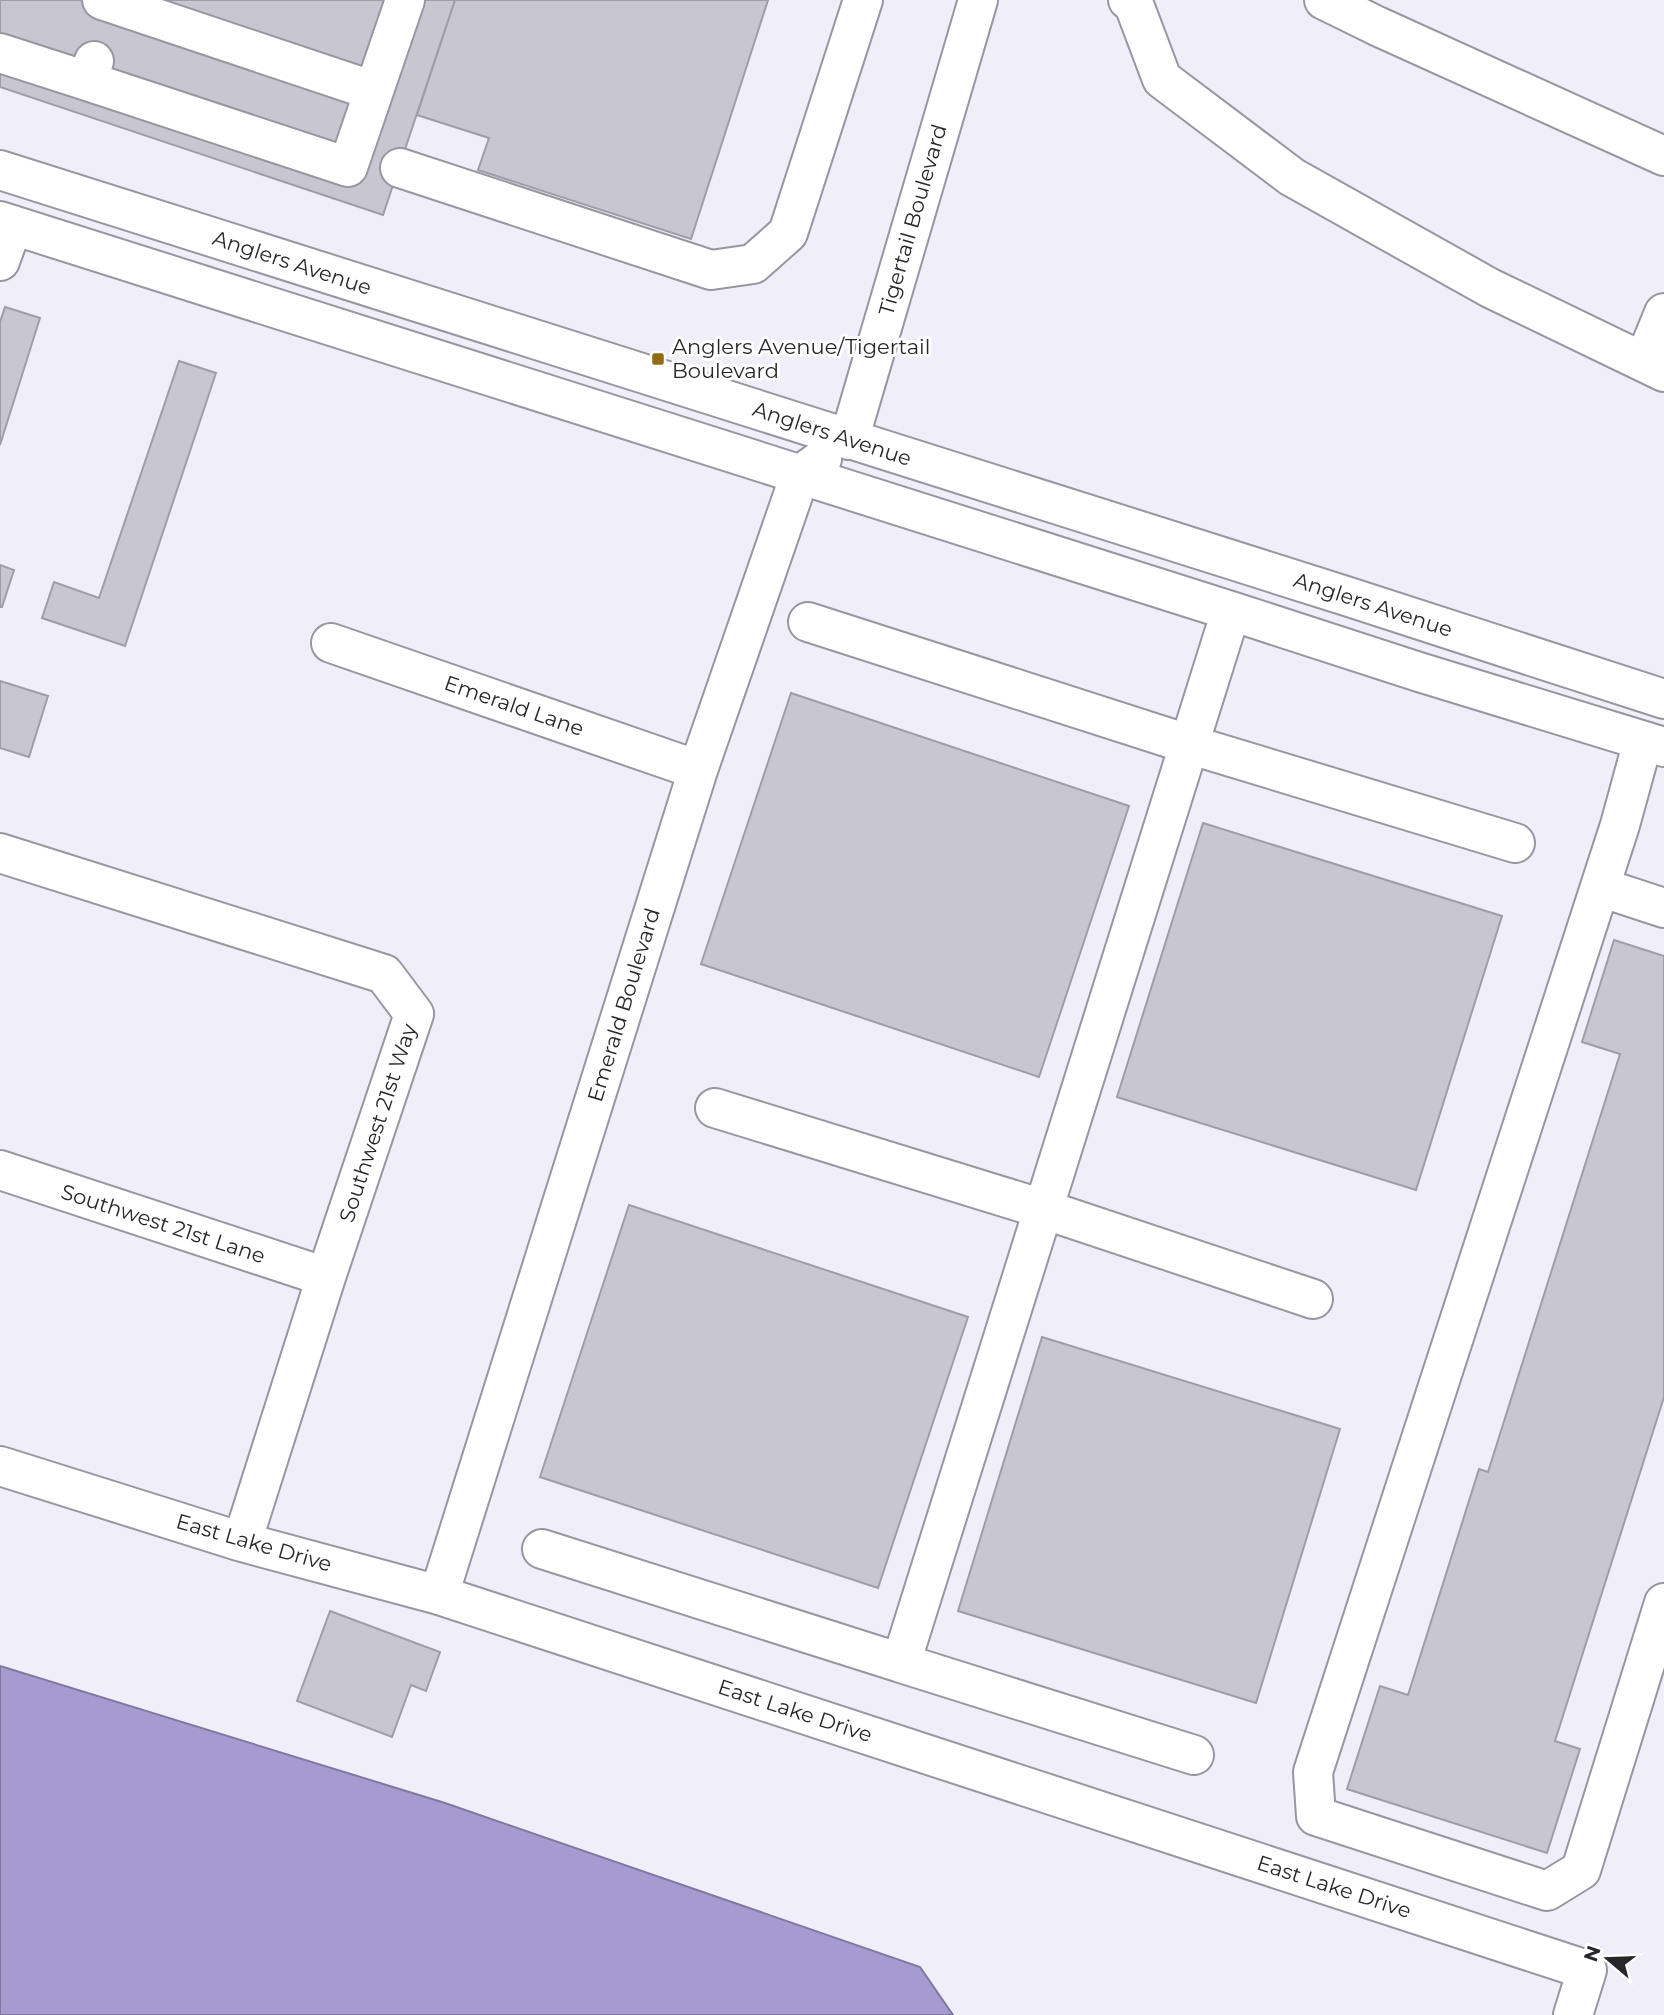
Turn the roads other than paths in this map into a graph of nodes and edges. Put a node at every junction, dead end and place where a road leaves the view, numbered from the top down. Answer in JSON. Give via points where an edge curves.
{"nodes":[{"id":1,"x":102,"y":0,"type":"edge"},
{"id":2,"x":405,"y":0,"type":"edge"},
{"id":3,"x":863,"y":0,"type":"edge"},
{"id":4,"x":978,"y":0,"type":"edge"},
{"id":5,"x":1324,"y":0,"type":"edge"},
{"id":6,"x":1132,"y":1,"type":"edge"},
{"id":7,"x":0,"y":53,"type":"edge"},
{"id":8,"x":374,"y":91,"type":"junction"},
{"id":9,"x":1664,"y":156,"type":"edge"},
{"id":10,"x":400,"y":168,"type":"dead end"},
{"id":11,"x":0,"y":170,"type":"edge"},
{"id":12,"x":6,"y":223,"type":"edge"},
{"id":13,"x":0,"y":261,"type":"edge"},
{"id":14,"x":1664,"y":313,"type":"edge"},
{"id":15,"x":1654,"y":367,"type":"edge"},
{"id":16,"x":849,"y":440,"type":"junction"},
{"id":17,"x":800,"y":475,"type":"junction"},
{"id":18,"x":1231,"y":611,"type":"junction"},
{"id":19,"x":807,"y":622,"type":"dead end"},
{"id":20,"x":331,"y":643,"type":"dead end"},
{"id":21,"x":1664,"y":699,"type":"edge"},
{"id":22,"x":1188,"y":744,"type":"junction"},
{"id":23,"x":1654,"y":744,"type":"edge"},
{"id":24,"x":698,"y":770,"type":"junction"},
{"id":25,"x":1515,"y":843,"type":"dead end"},
{"id":26,"x":0,"y":853,"type":"edge"},
{"id":27,"x":1600,"y":887,"type":"junction"},
{"id":28,"x":1664,"y":908,"type":"edge"},
{"id":29,"x":715,"y":1108,"type":"dead end"},
{"id":30,"x":0,"y":1170,"type":"edge"},
{"id":31,"x":1043,"y":1209,"type":"junction"},
{"id":32,"x":326,"y":1277,"type":"junction"},
{"id":33,"x":1312,"y":1299,"type":"dead end"},
{"id":34,"x":0,"y":1466,"type":"edge"},
{"id":35,"x":242,"y":1542,"type":"junction"},
{"id":36,"x":542,"y":1549,"type":"dead end"},
{"id":37,"x":439,"y":1595,"type":"junction"},
{"id":38,"x":1664,"y":1603,"type":"edge"},
{"id":39,"x":901,"y":1663,"type":"junction"},
{"id":40,"x":1194,"y":1755,"type":"dead end"},
{"id":41,"x":1573,"y":2015,"type":"edge"}],
"edges":[{"from":1,"to":8,"type":"street"},
{"from":2,"to":8,"type":"street"},
{"from":3,"to":10,"type":"street","via":[[788,233],[753,264],[711,270]]},
{"from":4,"to":16,"type":"street","name":"Tigertail Boulevard"},
{"from":5,"to":9,"type":"street"},
{"from":6,"to":15,"type":"street","via":[[1162,79],[1292,177],[1490,288]]},
{"from":7,"to":8,"type":"street","via":[[90,71],[348,167]]},
{"from":11,"to":16,"type":"street","name":"Anglers Avenue"},
{"from":12,"to":13,"type":"street"},
{"from":12,"to":17,"type":"street"},
{"from":14,"to":15,"type":"street"},
{"from":16,"to":17,"type":"street"},
{"from":16,"to":21,"type":"street","name":"Anglers Avenue"},
{"from":17,"to":18,"type":"street"},
{"from":17,"to":24,"type":"street","name":"Emerald Boulevard"},
{"from":18,"to":22,"type":"street"},
{"from":18,"to":23,"type":"street"},
{"from":19,"to":22,"type":"street"},
{"from":20,"to":24,"type":"street","name":"Emerald Lane"},
{"from":22,"to":25,"type":"street"},
{"from":22,"to":31,"type":"street"},
{"from":23,"to":27,"type":"street"},
{"from":24,"to":37,"type":"street","name":"Emerald Boulevard"},
{"from":26,"to":32,"type":"street","name":"Southwest 21st Way","via":[[384,974],[414,1014]]},
{"from":27,"to":28,"type":"street"},
{"from":27,"to":38,"type":"street","via":[[1313,1772],[1316,1816],[1546,1891],[1581,1870]]},
{"from":29,"to":31,"type":"street"},
{"from":30,"to":32,"type":"street","name":"Southwest 21st Lane"},
{"from":31,"to":33,"type":"street"},
{"from":31,"to":39,"type":"street"},
{"from":32,"to":35,"type":"street","name":"Southwest 21st Way"},
{"from":34,"to":35,"type":"street","name":"East Lake Drive"},
{"from":35,"to":37,"type":"street","name":"East Lake Drive"},
{"from":36,"to":39,"type":"street"},
{"from":37,"to":41,"type":"street","name":"East Lake Drive","via":[[1587,1970]]},
{"from":39,"to":40,"type":"street"}]}
